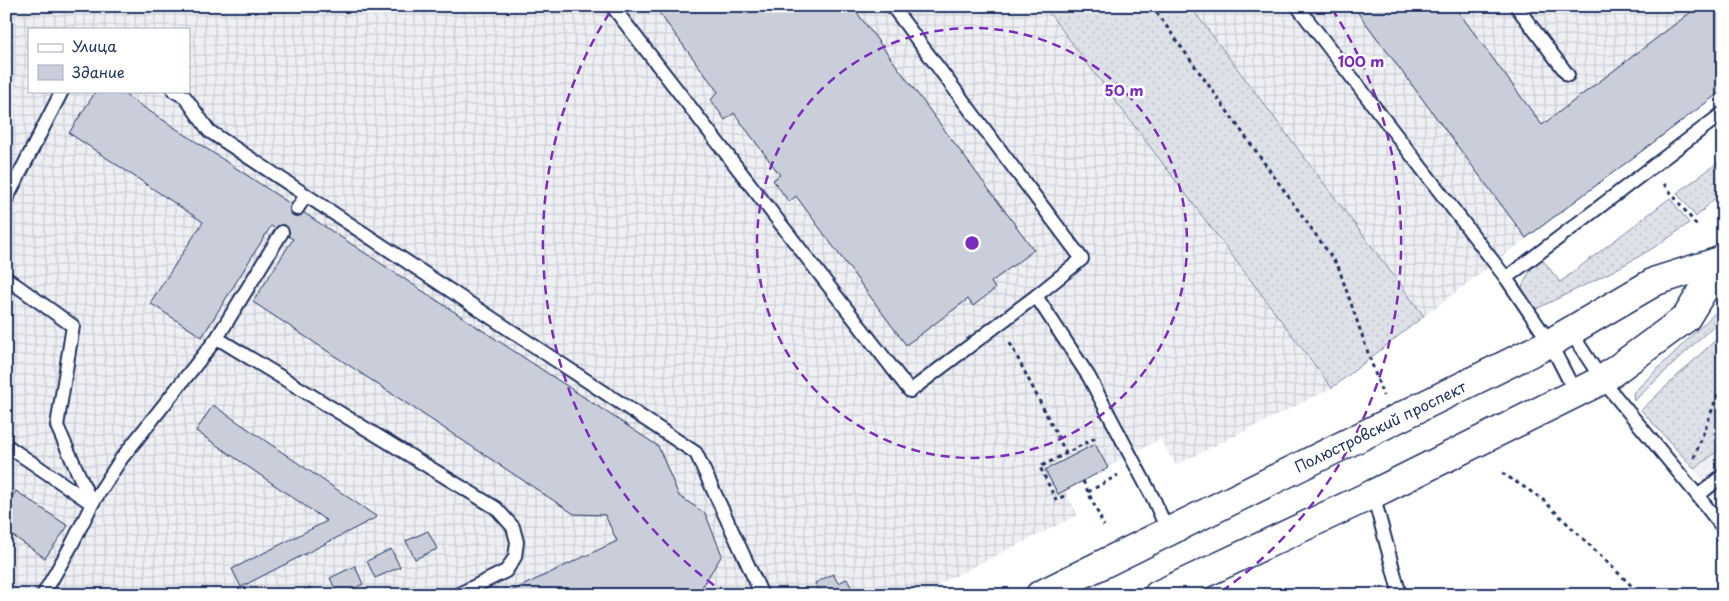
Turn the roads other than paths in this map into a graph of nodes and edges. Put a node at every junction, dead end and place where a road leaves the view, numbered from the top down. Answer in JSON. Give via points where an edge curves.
{"nodes":[{"id":1,"x":612,"y":6,"type":"edge"},
{"id":2,"x":892,"y":6,"type":"edge"},
{"id":3,"x":1296,"y":6,"type":"edge"},
{"id":4,"x":1516,"y":6,"type":"edge"},
{"id":5,"x":1568,"y":75,"type":"dead end"},
{"id":6,"x":61,"y":92,"type":"edge"},
{"id":7,"x":176,"y":92,"type":"edge"},
{"id":8,"x":1723,"y":113,"type":"edge"},
{"id":9,"x":306,"y":195,"type":"junction"},
{"id":10,"x":6,"y":200,"type":"edge"},
{"id":11,"x":297,"y":209,"type":"dead end"},
{"id":12,"x":282,"y":232,"type":"dead end"},
{"id":13,"x":1721,"y":259,"type":"edge"},
{"id":14,"x":6,"y":278,"type":"edge"},
{"id":15,"x":1506,"y":278,"type":"junction"},
{"id":16,"x":1036,"y":296,"type":"junction"},
{"id":17,"x":1560,"y":337,"type":"junction"},
{"id":18,"x":217,"y":338,"type":"junction"},
{"id":19,"x":1602,"y":380,"type":"junction"},
{"id":20,"x":1576,"y":394,"type":"junction"},
{"id":21,"x":6,"y":446,"type":"edge"},
{"id":22,"x":1723,"y":475,"type":"edge"},
{"id":23,"x":1373,"y":494,"type":"junction"},
{"id":24,"x":1698,"y":496,"type":"junction"},
{"id":25,"x":92,"y":504,"type":"junction"},
{"id":26,"x":1723,"y":528,"type":"edge"},
{"id":27,"x":1168,"y":532,"type":"junction"},
{"id":28,"x":43,"y":595,"type":"edge"},
{"id":29,"x":457,"y":595,"type":"edge"},
{"id":30,"x":762,"y":595,"type":"edge"},
{"id":31,"x":1040,"y":595,"type":"edge"},
{"id":32,"x":1158,"y":595,"type":"edge"},
{"id":33,"x":1400,"y":595,"type":"edge"}],
"edges":[{"from":1,"to":16,"type":"lane","via":[[910,391]]},
{"from":2,"to":16,"type":"lane","via":[[1082,259]]},
{"from":3,"to":15,"type":"lane"},
{"from":4,"to":5,"type":"lane"},
{"from":6,"to":10,"type":"lane"},
{"from":7,"to":9,"type":"lane","via":[[184,97],[209,131]]},
{"from":8,"to":15,"type":"lane"},
{"from":9,"to":11,"type":"lane"},
{"from":9,"to":30,"type":"lane","via":[[696,453]]},
{"from":12,"to":18,"type":"lane"},
{"from":13,"to":17,"type":"main road","name":"Полюстровский проспект","via":[[1656,281]]},
{"from":13,"to":19,"type":"main road","name":"Полюстровский проспект","via":[[1686,318]]},
{"from":14,"to":25,"type":"lane","via":[[73,326],[57,426]]},
{"from":15,"to":17,"type":"lane"},
{"from":16,"to":27,"type":"lane","via":[[1089,377]]},
{"from":17,"to":19,"type":"lane"},
{"from":17,"to":20,"type":"lane"},
{"from":17,"to":27,"type":"main road","name":"Полюстровский проспект"},
{"from":18,"to":25,"type":"lane","via":[[121,459]]},
{"from":18,"to":29,"type":"lane","via":[[496,508],[513,526],[517,542],[515,557],[506,571]]},
{"from":19,"to":20,"type":"main road","name":"Полюстровский проспект"},
{"from":19,"to":24,"type":"lane"},
{"from":20,"to":23,"type":"main road","name":"Полюстровский проспект"},
{"from":21,"to":25,"type":"lane"},
{"from":22,"to":24,"type":"lane"},
{"from":23,"to":32,"type":"main road","name":"Полюстровский проспект"},
{"from":23,"to":33,"type":"lane"},
{"from":24,"to":26,"type":"lane"},
{"from":25,"to":28,"type":"lane"},
{"from":27,"to":31,"type":"main road","name":"Полюстровский проспект"}]}
